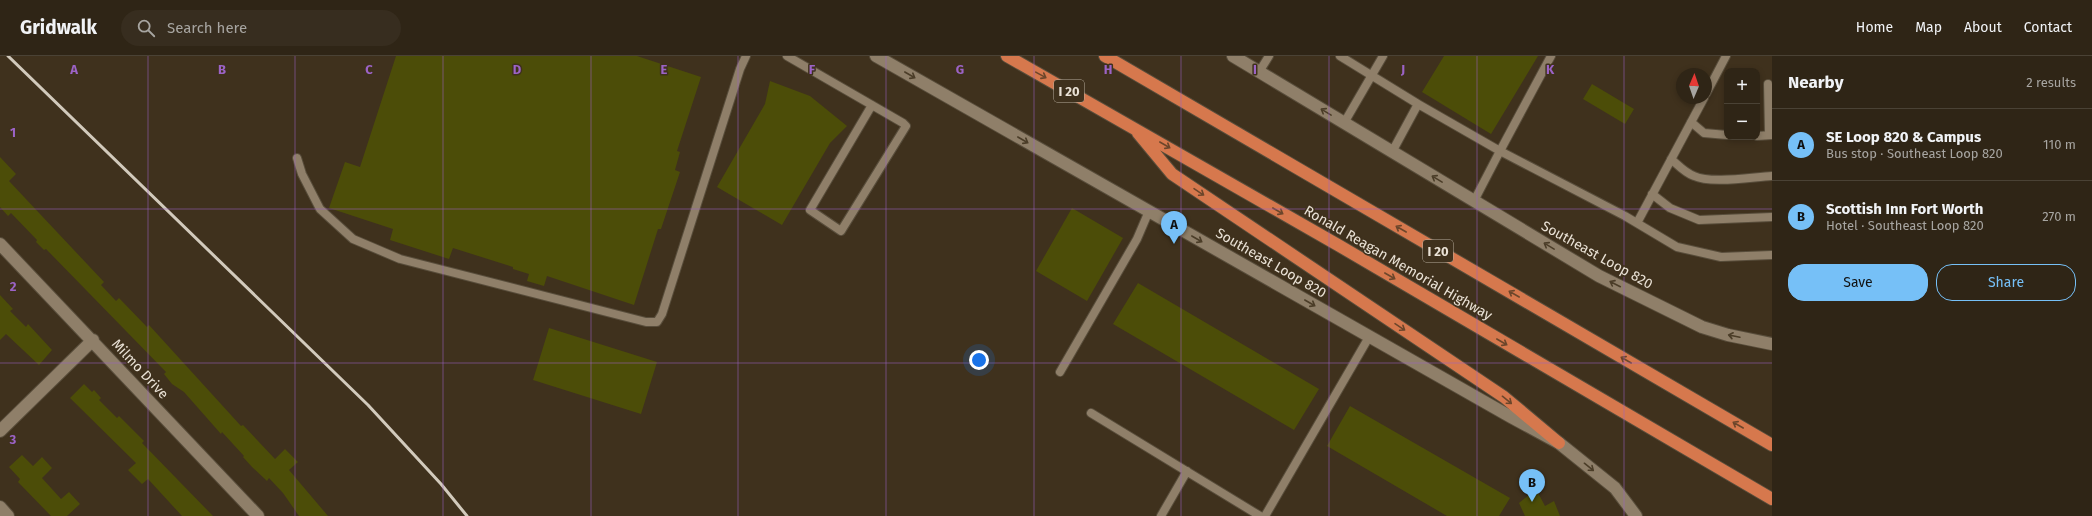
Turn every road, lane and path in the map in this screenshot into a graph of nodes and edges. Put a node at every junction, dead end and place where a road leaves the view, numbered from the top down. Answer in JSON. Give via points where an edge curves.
{"nodes":[{"id":1,"x":746,"y":56,"type":"edge"},
{"id":2,"x":787,"y":56,"type":"edge"},
{"id":3,"x":876,"y":56,"type":"edge"},
{"id":4,"x":1007,"y":56,"type":"edge"},
{"id":5,"x":1105,"y":56,"type":"edge"},
{"id":6,"x":1233,"y":56,"type":"edge"},
{"id":7,"x":1269,"y":56,"type":"edge"},
{"id":8,"x":1340,"y":56,"type":"edge"},
{"id":9,"x":1383,"y":56,"type":"edge"},
{"id":10,"x":1551,"y":56,"type":"edge"},
{"id":11,"x":1726,"y":56,"type":"edge"},
{"id":12,"x":1259,"y":72,"type":"junction"},
{"id":13,"x":1372,"y":75,"type":"junction"},
{"id":14,"x":1712,"y":83,"type":"edge"},
{"id":15,"x":1768,"y":84,"type":"dead end"},
{"id":16,"x":1418,"y":104,"type":"junction"},
{"id":17,"x":1701,"y":104,"type":"edge"},
{"id":18,"x":872,"y":105,"type":"junction"},
{"id":19,"x":1691,"y":122,"type":"junction"},
{"id":20,"x":1344,"y":123,"type":"junction"},
{"id":21,"x":1132,"y":126,"type":"junction"},
{"id":22,"x":1724,"y":135,"type":"edge"},
{"id":23,"x":1770,"y":135,"type":"edge"},
{"id":24,"x":1760,"y":136,"type":"edge"},
{"id":25,"x":1500,"y":151,"type":"junction"},
{"id":26,"x":1392,"y":152,"type":"junction"},
{"id":27,"x":297,"y":158,"type":"dead end"},
{"id":28,"x":1671,"y":159,"type":"junction"},
{"id":29,"x":1772,"y":176,"type":"edge"},
{"id":30,"x":1652,"y":194,"type":"junction"},
{"id":31,"x":1474,"y":201,"type":"junction"},
{"id":32,"x":1149,"y":211,"type":"junction"},
{"id":33,"x":1772,"y":217,"type":"edge"},
{"id":34,"x":1637,"y":223,"type":"junction"},
{"id":35,"x":0,"y":244,"type":"edge"},
{"id":36,"x":1772,"y":255,"type":"edge"},
{"id":37,"x":1369,"y":337,"type":"junction"},
{"id":38,"x":93,"y":340,"type":"junction"},
{"id":39,"x":1772,"y":344,"type":"edge"},
{"id":40,"x":1060,"y":372,"type":"dead end"},
{"id":41,"x":1092,"y":414,"type":"dead end"},
{"id":42,"x":0,"y":431,"type":"edge"},
{"id":43,"x":1559,"y":442,"type":"junction"},
{"id":44,"x":1772,"y":445,"type":"edge"},
{"id":45,"x":1187,"y":472,"type":"junction"},
{"id":46,"x":1772,"y":499,"type":"edge"},
{"id":47,"x":0,"y":507,"type":"edge"},
{"id":48,"x":8,"y":516,"type":"edge"},
{"id":49,"x":258,"y":516,"type":"edge"},
{"id":50,"x":1160,"y":516,"type":"edge"},
{"id":51,"x":1260,"y":516,"type":"edge"},
{"id":52,"x":1265,"y":516,"type":"edge"},
{"id":53,"x":1636,"y":516,"type":"edge"}],
"edges":[{"from":1,"to":27,"type":"lane","via":[[662,314],[657,322],[646,322],[400,258],[353,239],[320,209],[302,174]]},
{"from":2,"to":18,"type":"lane"},
{"from":3,"to":32,"type":"main road","name":"Southeast Loop 820","one_way":true},
{"from":4,"to":21,"type":"highway","name":"Ronald Reagan Memorial Highway","number":"I 20","one_way":true},
{"from":44,"to":5,"type":"highway","number":"I 20","one_way":true},
{"from":6,"to":12,"type":"main road","name":"Southeast Loop 820"},
{"from":7,"to":12,"type":"lane"},
{"from":8,"to":13,"type":"lane"},
{"from":9,"to":13,"type":"lane"},
{"from":10,"to":25,"type":"lane"},
{"from":11,"to":14,"type":"lane"},
{"from":20,"to":12,"type":"main road","name":"Southeast Loop 820","one_way":true},
{"from":13,"to":16,"type":"lane"},
{"from":13,"to":20,"type":"lane"},
{"from":15,"to":23,"type":"lane"},
{"from":16,"to":25,"type":"lane"},
{"from":16,"to":26,"type":"lane"},
{"from":17,"to":19,"type":"lane"},
{"from":18,"to":18,"type":"lane","via":[[904,123],[906,129],[841,230],[810,210]]},
{"from":19,"to":22,"type":"lane","via":[[1704,133]]},
{"from":19,"to":28,"type":"lane"},
{"from":20,"to":26,"type":"main road","name":"Southeast Loop 820"},
{"from":21,"to":43,"type":"highway","one_way":true,"via":[[1172,174],[1504,397]]},
{"from":21,"to":46,"type":"highway","name":"Ronald Reagan Memorial Highway","number":"I 20","one_way":true},
{"from":23,"to":24,"type":"lane"},
{"from":25,"to":31,"type":"lane"},
{"from":25,"to":34,"type":"lane"},
{"from":31,"to":26,"type":"main road","name":"Southeast Loop 820","one_way":true},
{"from":28,"to":29,"type":"lane","via":[[1686,172],[1708,180]]},
{"from":28,"to":30,"type":"lane"},
{"from":30,"to":33,"type":"lane","via":[[1670,208],[1699,220]]},
{"from":30,"to":34,"type":"lane"},
{"from":39,"to":31,"type":"main road","name":"Southeast Loop 820","one_way":true,"via":[[1702,327],[1599,276]]},
{"from":32,"to":37,"type":"main road","name":"Southeast Loop 820","one_way":true},
{"from":32,"to":40,"type":"lane","via":[[1137,238]]},
{"from":34,"to":36,"type":"lane","via":[[1677,247],[1721,258]]},
{"from":35,"to":38,"type":"main road","name":"Milmo Drive"},
{"from":37,"to":43,"type":"main road","name":"Southeast Loop 820"},
{"from":37,"to":52,"type":"lane"},
{"from":38,"to":42,"type":"main road"},
{"from":38,"to":49,"type":"main road","name":"Milmo Drive"},
{"from":41,"to":45,"type":"lane"},
{"from":43,"to":53,"type":"main road","name":"Southeast Loop 820","one_way":true,"via":[[1615,488]]},
{"from":45,"to":50,"type":"lane"},
{"from":45,"to":51,"type":"lane"},
{"from":47,"to":48,"type":"main road"}]}
